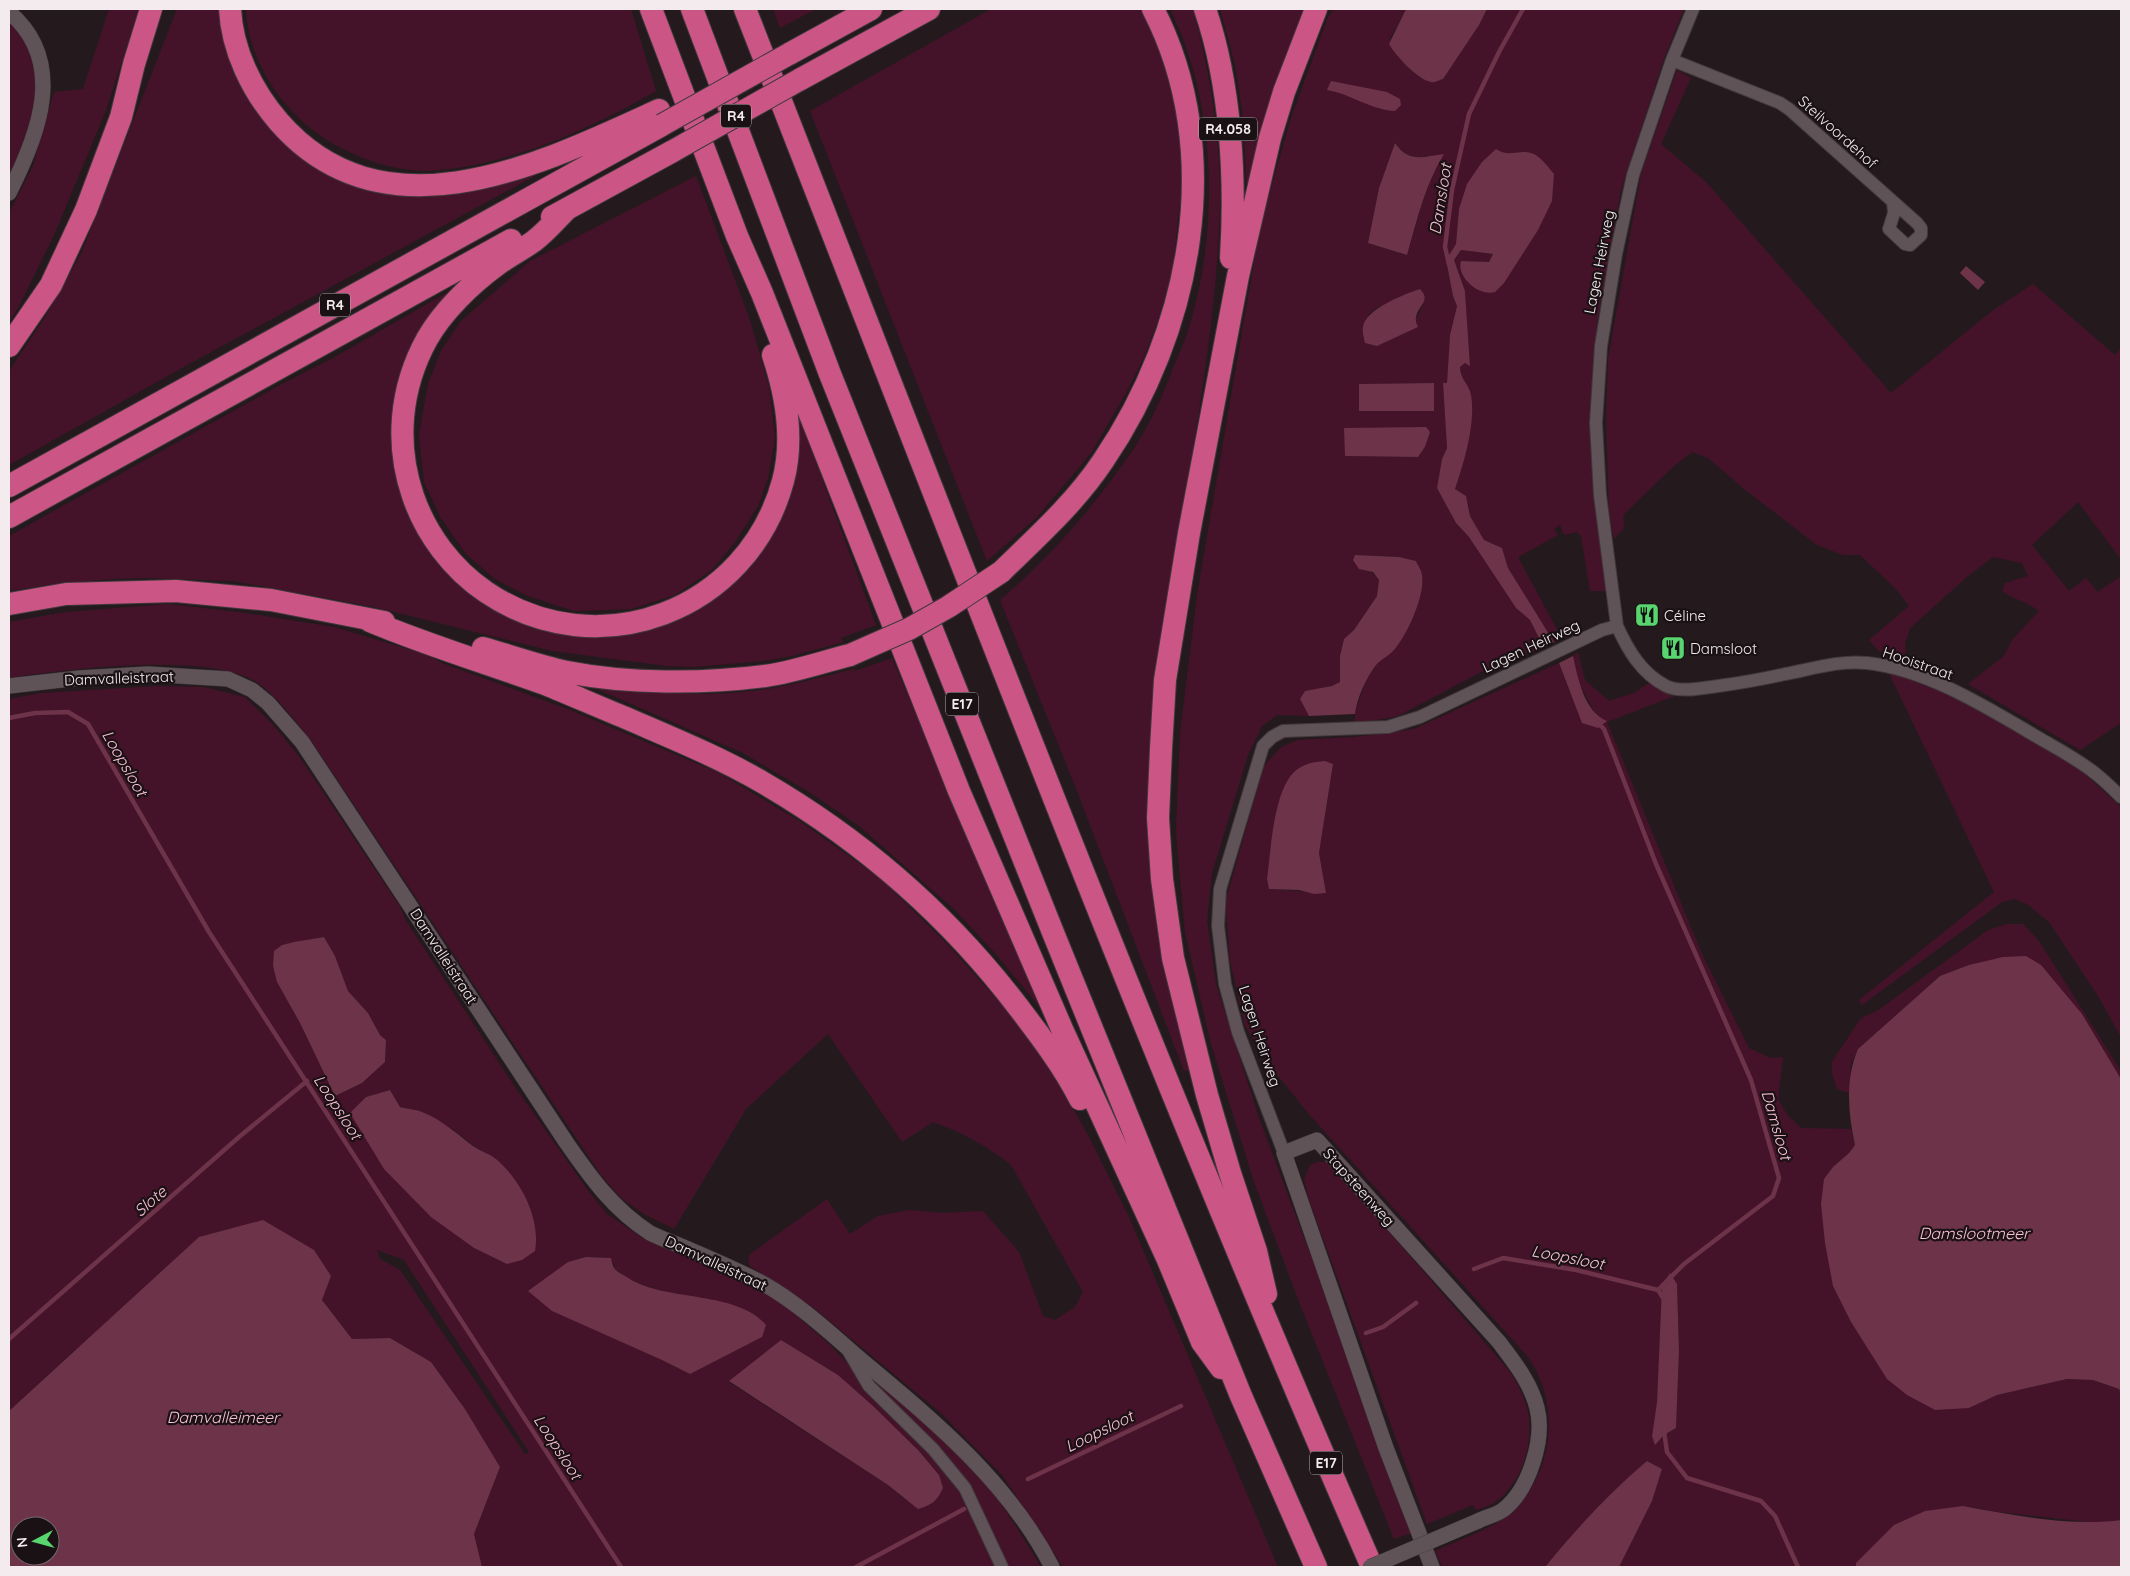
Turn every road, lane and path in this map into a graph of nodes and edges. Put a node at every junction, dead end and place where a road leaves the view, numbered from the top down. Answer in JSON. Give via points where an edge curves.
{"nodes":[{"id":1,"x":151,"y":9,"type":"edge"},
{"id":2,"x":166,"y":9,"type":"edge"},
{"id":3,"x":230,"y":9,"type":"edge"},
{"id":4,"x":651,"y":9,"type":"edge"},
{"id":5,"x":692,"y":9,"type":"edge"},
{"id":6,"x":745,"y":9,"type":"edge"},
{"id":7,"x":871,"y":9,"type":"edge"},
{"id":8,"x":929,"y":9,"type":"edge"},
{"id":9,"x":1153,"y":9,"type":"edge"},
{"id":10,"x":1205,"y":9,"type":"edge"},
{"id":11,"x":1316,"y":9,"type":"edge"},
{"id":12,"x":1693,"y":9,"type":"edge"},
{"id":13,"x":9,"y":12,"type":"edge"},
{"id":14,"x":1672,"y":60,"type":"junction"},
{"id":15,"x":121,"y":117,"type":"junction"},
{"id":16,"x":661,"y":118,"type":"junction"},
{"id":17,"x":9,"y":194,"type":"edge"},
{"id":18,"x":1893,"y":202,"type":"dead end"},
{"id":19,"x":566,"y":210,"type":"junction"},
{"id":20,"x":737,"y":236,"type":"junction"},
{"id":21,"x":9,"y":346,"type":"edge"},
{"id":22,"x":1221,"y":359,"type":"junction"},
{"id":23,"x":9,"y":486,"type":"edge"},
{"id":24,"x":9,"y":517,"type":"edge"},
{"id":25,"x":9,"y":604,"type":"edge"},
{"id":26,"x":370,"y":620,"type":"junction"},
{"id":27,"x":1617,"y":626,"type":"junction"},
{"id":28,"x":9,"y":686,"type":"edge"},
{"id":29,"x":2121,"y":797,"type":"edge"},
{"id":30,"x":1284,"y":1153,"type":"junction"},
{"id":31,"x":1168,"y":1260,"type":"junction"},
{"id":32,"x":846,"y":1347,"type":"junction"},
{"id":33,"x":1281,"y":1358,"type":"junction"},
{"id":34,"x":1241,"y":1396,"type":"junction"},
{"id":35,"x":1002,"y":1567,"type":"edge"},
{"id":36,"x":1052,"y":1567,"type":"edge"},
{"id":37,"x":1316,"y":1567,"type":"edge"},
{"id":38,"x":1371,"y":1567,"type":"edge"},
{"id":39,"x":1432,"y":1567,"type":"edge"}],
"edges":[{"from":1,"to":15,"type":"highway"},
{"from":2,"to":15,"type":"highway"},
{"from":3,"to":16,"type":"highway","via":[[237,48],[249,78],[269,110],[292,137],[339,168],[380,181],[418,186],[476,180]]},
{"from":4,"to":20,"type":"highway"},
{"from":5,"to":34,"type":"highway","number":"E17","via":[[830,374]]},
{"from":6,"to":33,"type":"highway","number":"E17","via":[[1106,931]]},
{"from":7,"to":16,"type":"highway","number":"R4","bridge":true,"via":[[716,94]]},
{"from":8,"to":19,"type":"highway","number":"R4","bridge":true},
{"from":9,"to":26,"type":"highway","bridge":true,"via":[[1164,30],[1180,82],[1189,129],[1192,172],[1192,218],[1184,273],[1172,320],[1136,407],[1103,461],[1055,520],[1000,572],[948,607],[850,655],[766,676],[719,680],[626,679],[567,672],[399,624]]},
{"from":10,"to":22,"type":"highway","number":"R4.058","via":[[1220,70],[1231,170],[1231,258]]},
{"from":11,"to":22,"type":"highway","via":[[1284,92],[1258,181]]},
{"from":12,"to":14,"type":"street","name":"Lagen Heirweg"},
{"from":13,"to":17,"type":"street","via":[[34,44],[44,87],[33,140]]},
{"from":14,"to":18,"type":"street","name":"Steilvoordehof","via":[[1780,103]]},
{"from":14,"to":27,"type":"street","name":"Lagen Heirweg","via":[[1633,175],[1601,346],[1596,423],[1600,495]]},
{"from":15,"to":21,"type":"highway","via":[[86,210],[51,285]]},
{"from":16,"to":23,"type":"highway","number":"R4"},
{"from":19,"to":20,"type":"highway","via":[[536,240],[496,265],[444,315],[414,367],[402,427],[403,453],[418,511],[449,558],[498,600],[560,624],[619,626],[677,610],[738,566],[762,532],[783,480],[787,417],[778,371],[752,296]]},
{"from":19,"to":24,"type":"highway","number":"R4"},
{"from":20,"to":31,"type":"highway","via":[[959,792],[1062,1029]]},
{"from":22,"to":33,"type":"highway","via":[[1165,680],[1158,818],[1162,879],[1173,958],[1224,1156],[1256,1250]]},
{"from":25,"to":26,"type":"highway","via":[[66,594],[176,591],[271,600]]},
{"from":26,"to":31,"type":"highway","via":[[546,685],[673,738],[761,782],[840,833],[886,868],[928,904],[994,975],[1043,1039],[1077,1093]]},
{"from":27,"to":29,"type":"street","name":"Hooistraat","via":[[1640,665],[1668,687],[1702,688],[1847,662],[1892,668],[1922,678],[1976,702],[2077,760]]},
{"from":27,"to":30,"type":"street","name":"Lagen Heirweg","via":[[1420,718],[1388,727],[1283,731],[1263,746],[1220,890],[1218,926],[1225,984],[1238,1032]]},
{"from":28,"to":32,"type":"street","name":"Damvalleistraat","via":[[148,674],[228,679],[252,690],[268,703],[302,742],[600,1190],[626,1215],[652,1233],[764,1284],[796,1305]]},
{"from":30,"to":38,"type":"street","name":"Stapsteenweg","bridge":true,"via":[[1317,1140],[1499,1342],[1522,1372],[1538,1409],[1539,1437],[1532,1466],[1520,1491],[1502,1510]]},
{"from":30,"to":39,"type":"street","via":[[1386,1448]]},
{"from":31,"to":34,"type":"highway","via":[[1202,1342]]},
{"from":32,"to":35,"type":"street","name":"Damvalleistraat","via":[[868,1386],[933,1449],[965,1488]]},
{"from":32,"to":36,"type":"street","name":"Damvalleistraat","via":[[926,1414],[983,1468],[1020,1515]]},
{"from":33,"to":38,"type":"highway","number":"E17"},
{"from":34,"to":37,"type":"highway","number":"E17"}]}
